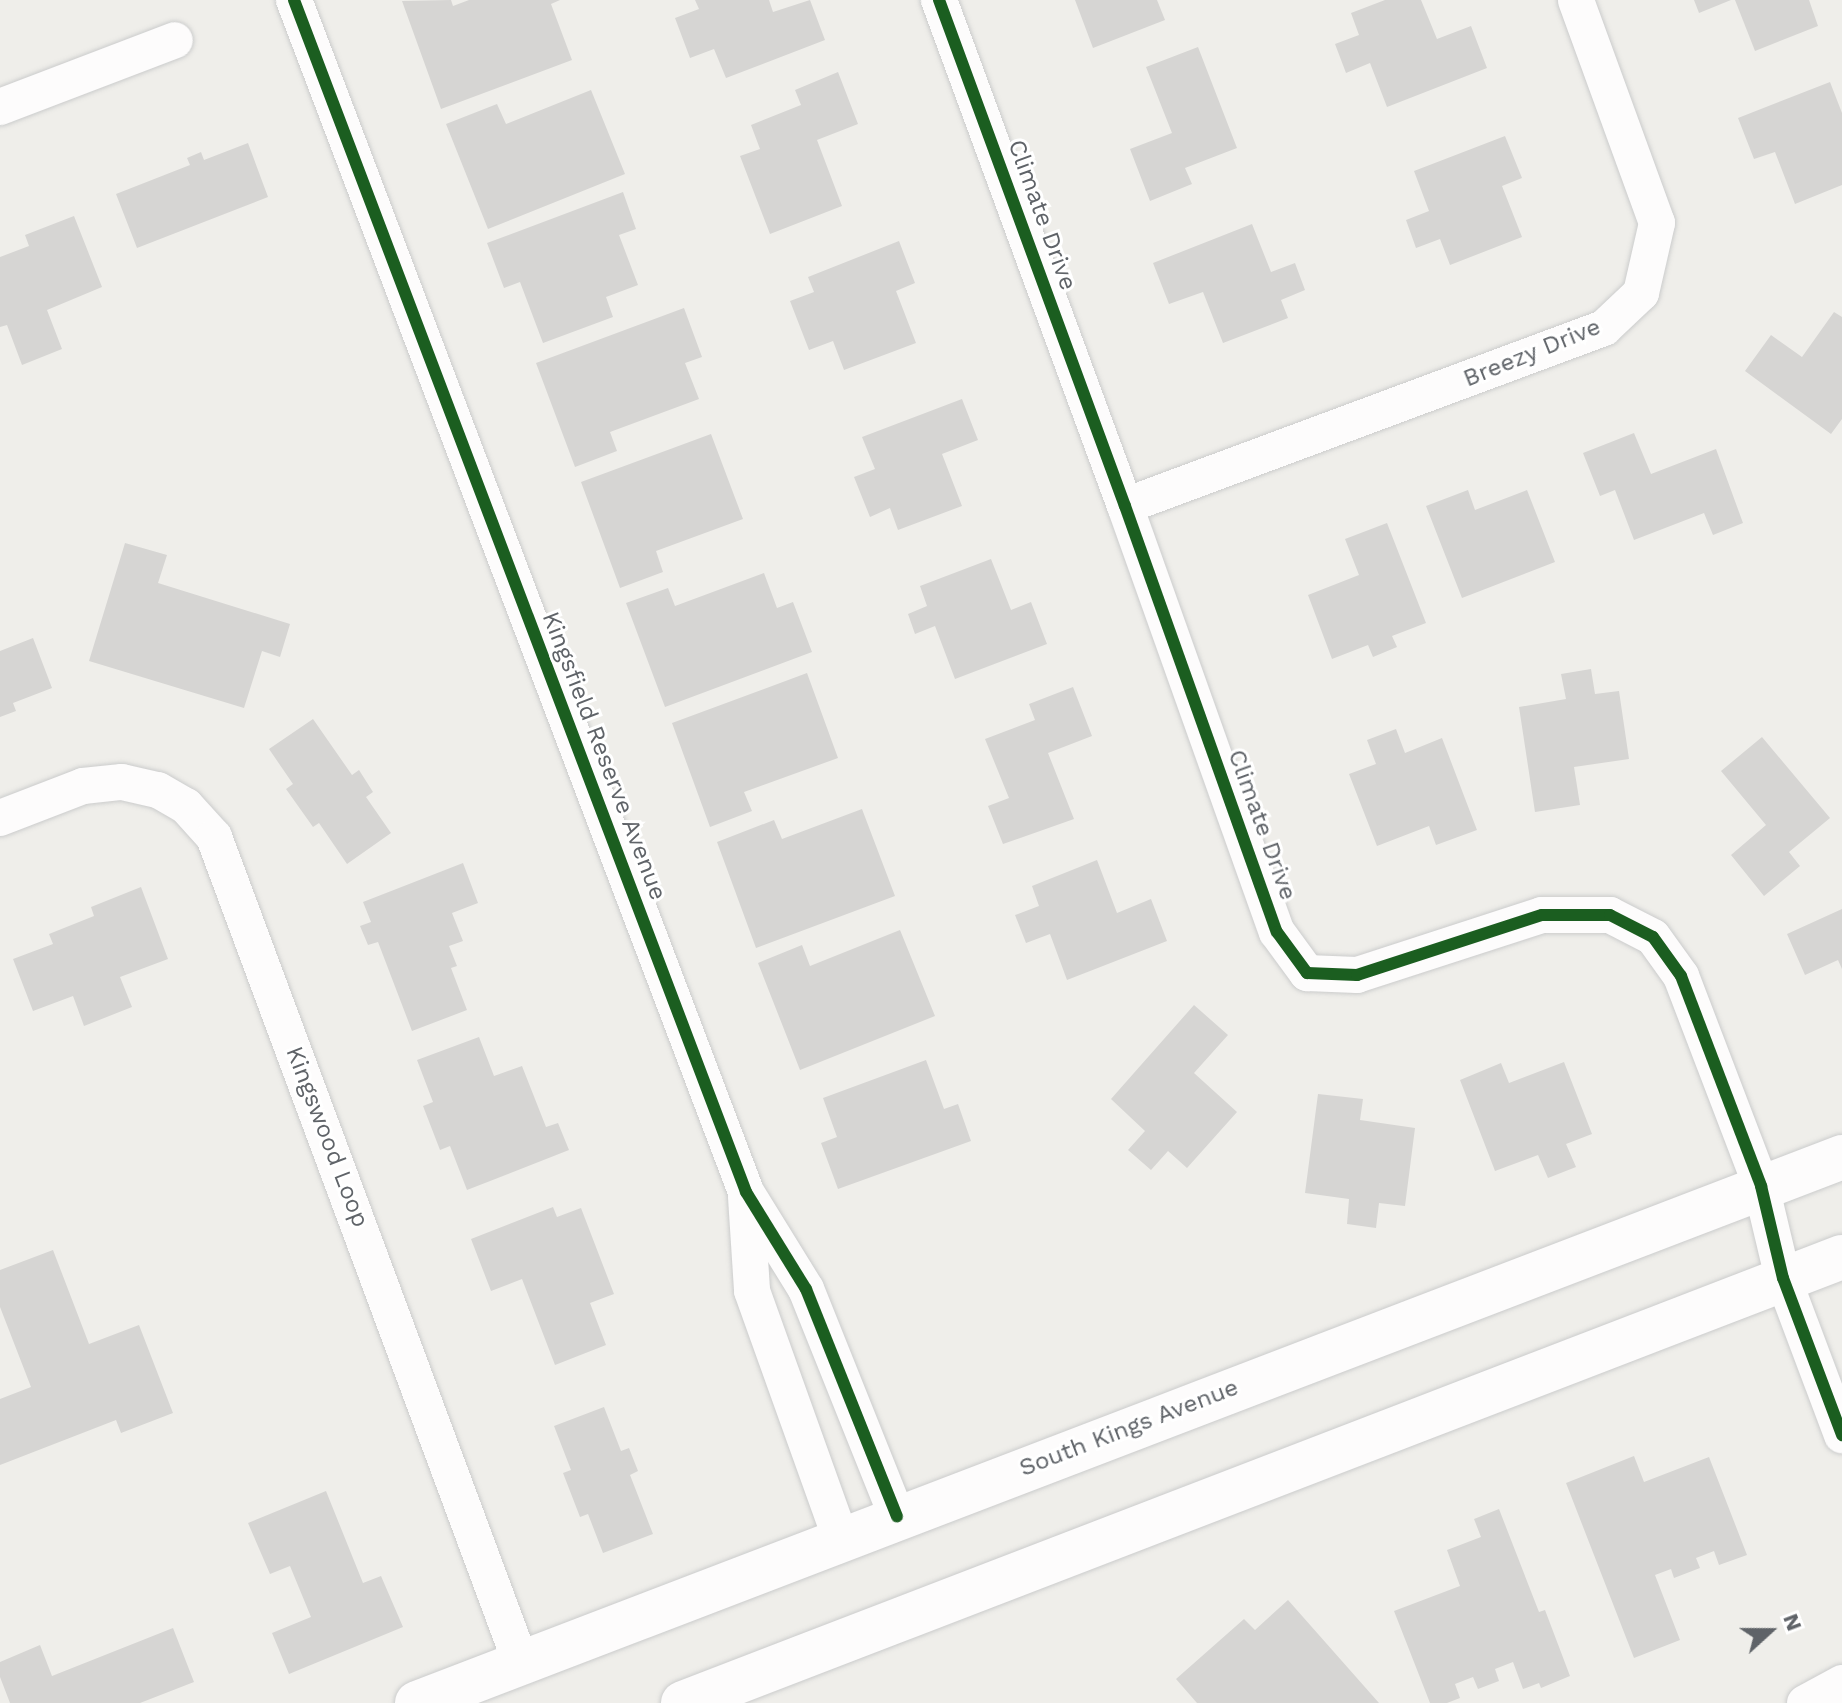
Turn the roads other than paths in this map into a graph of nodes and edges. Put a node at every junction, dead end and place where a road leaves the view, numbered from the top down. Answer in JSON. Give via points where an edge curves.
{"nodes":[{"id":1,"x":294,"y":0,"type":"edge"},
{"id":2,"x":939,"y":0,"type":"edge"},
{"id":3,"x":1576,"y":0,"type":"edge"},
{"id":4,"x":175,"y":40,"type":"dead end"},
{"id":5,"x":0,"y":107,"type":"edge"},
{"id":6,"x":1125,"y":506,"type":"junction"},
{"id":7,"x":0,"y":818,"type":"edge"},
{"id":8,"x":1842,"y":1157,"type":"edge"},
{"id":9,"x":1761,"y":1186,"type":"junction"},
{"id":10,"x":746,"y":1192,"type":"junction"},
{"id":11,"x":1842,"y":1257,"type":"edge"},
{"id":12,"x":1783,"y":1278,"type":"junction"},
{"id":13,"x":1842,"y":1435,"type":"edge"},
{"id":14,"x":897,"y":1517,"type":"junction"},
{"id":15,"x":841,"y":1540,"type":"junction"},
{"id":16,"x":521,"y":1663,"type":"junction"},
{"id":17,"x":1842,"y":1683,"type":"edge"},
{"id":18,"x":417,"y":1703,"type":"edge"},
{"id":19,"x":683,"y":1703,"type":"edge"},
{"id":20,"x":1805,"y":1703,"type":"edge"}],
"edges":[{"from":1,"to":10,"type":"street","name":"Kingsfield Reserve Avenue"},
{"from":2,"to":6,"type":"street","name":"Climate Drive"},
{"from":3,"to":6,"type":"street","name":"Breezy Drive","via":[[1657,223],[1641,293],[1604,328]]},
{"from":4,"to":5,"type":"street"},
{"from":6,"to":9,"type":"street","name":"Climate Drive","via":[[1277,932],[1307,973],[1357,975],[1542,915],[1610,915],[1653,937],[1681,976]]},
{"from":7,"to":16,"type":"street","name":"Kingswood Loop","via":[[83,786],[122,782],[158,790],[186,806],[214,837]]},
{"from":8,"to":9,"type":"main road","name":"South Kings Avenue"},
{"from":9,"to":12,"type":"street","name":"Climate Drive"},
{"from":9,"to":14,"type":"main road","name":"South Kings Avenue"},
{"from":10,"to":14,"type":"street","name":"Kingsfield Reserve Avenue","via":[[806,1289]]},
{"from":10,"to":15,"type":"street","name":"Kingsfield Reserve Avenue","via":[[752,1291]]},
{"from":11,"to":12,"type":"main road"},
{"from":12,"to":13,"type":"street","name":"Climate Drive"},
{"from":12,"to":19,"type":"main road"},
{"from":14,"to":15,"type":"main road","name":"South Kings Avenue"},
{"from":15,"to":16,"type":"main road","name":"South Kings Avenue"},
{"from":16,"to":18,"type":"main road","name":"South Kings Avenue"},
{"from":17,"to":20,"type":"street"}]}
